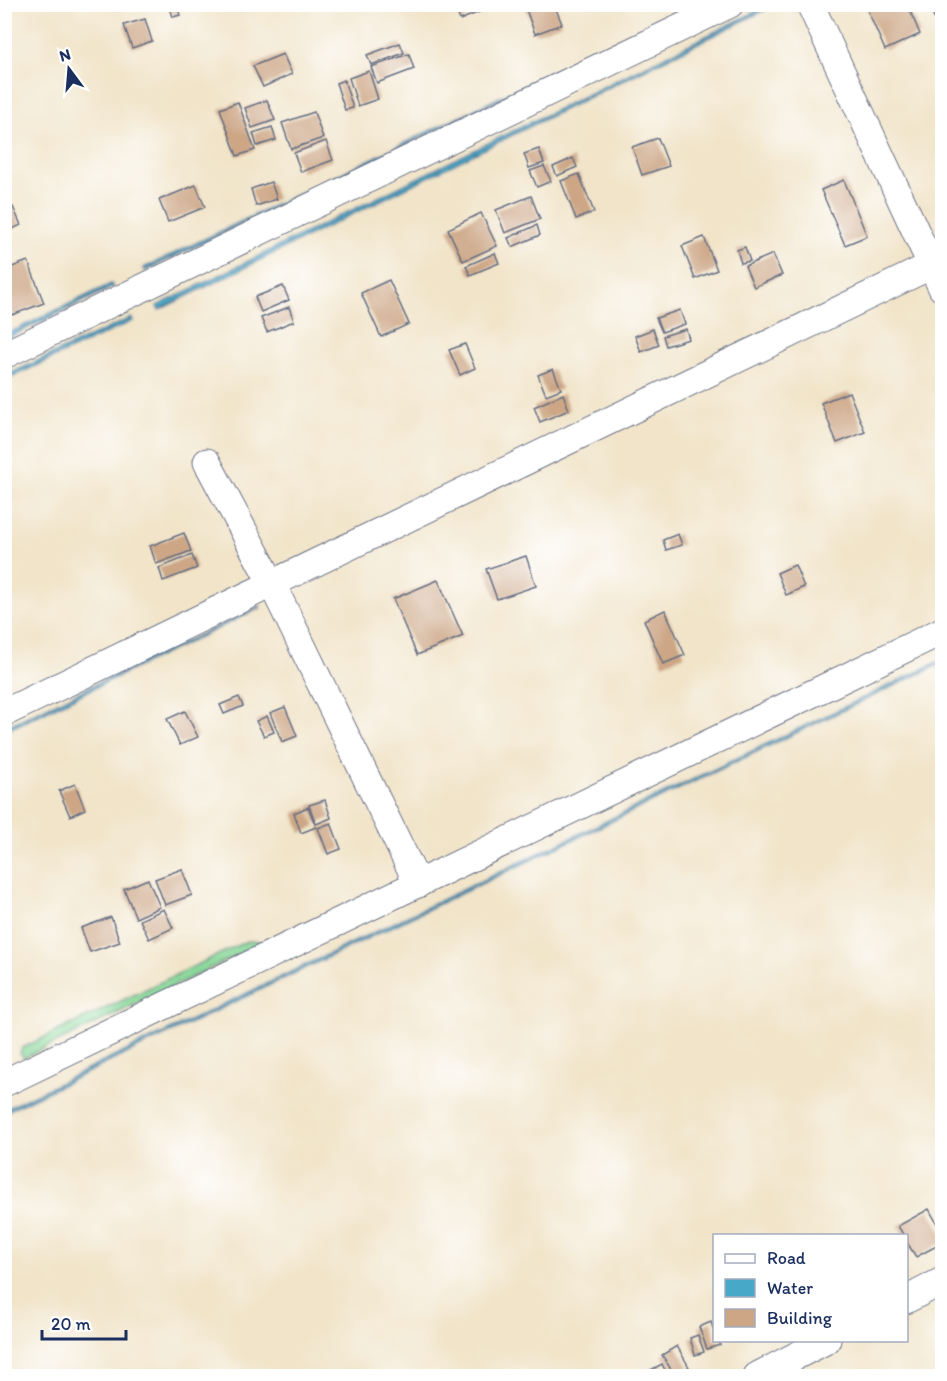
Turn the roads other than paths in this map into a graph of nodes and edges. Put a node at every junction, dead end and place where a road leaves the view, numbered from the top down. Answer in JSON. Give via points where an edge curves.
{"nodes":[{"id":1,"x":730,"y":4,"type":"edge"},
{"id":2,"x":810,"y":4,"type":"edge"},
{"id":3,"x":937,"y":276,"type":"edge"},
{"id":4,"x":4,"y":355,"type":"edge"},
{"id":5,"x":207,"y":462,"type":"dead end"},
{"id":6,"x":272,"y":584,"type":"junction"},
{"id":7,"x":942,"y":631,"type":"edge"},
{"id":8,"x":4,"y":713,"type":"edge"},
{"id":9,"x":418,"y":884,"type":"junction"},
{"id":10,"x":6,"y":1078,"type":"edge"},
{"id":11,"x":942,"y":1281,"type":"edge"},
{"id":12,"x":908,"y":1299,"type":"edge"},
{"id":13,"x":825,"y":1342,"type":"edge"},
{"id":14,"x":757,"y":1377,"type":"edge"}],
"edges":[{"from":1,"to":4,"type":"street"},
{"from":2,"to":3,"type":"street"},
{"from":3,"to":6,"type":"street"},
{"from":5,"to":6,"type":"street"},
{"from":6,"to":8,"type":"street"},
{"from":6,"to":9,"type":"street"},
{"from":7,"to":9,"type":"street"},
{"from":9,"to":10,"type":"street"},
{"from":11,"to":12,"type":"street"},
{"from":13,"to":14,"type":"street"}]}
